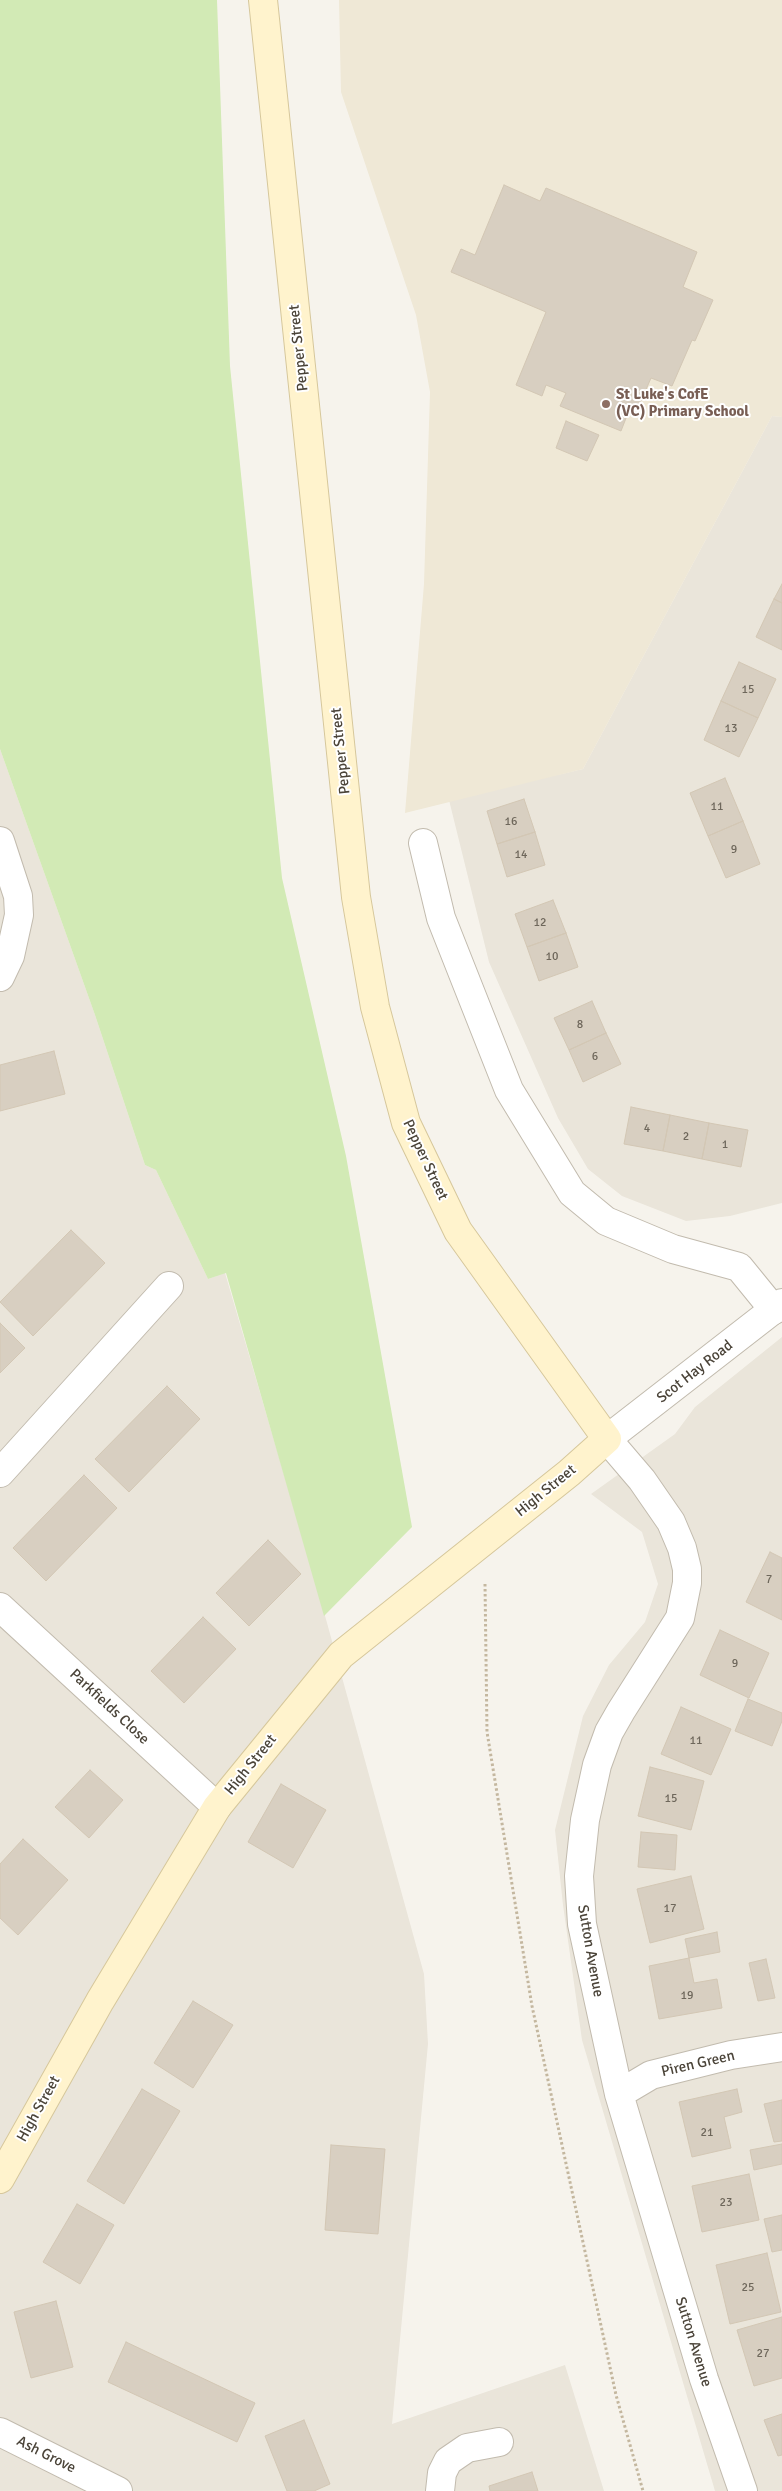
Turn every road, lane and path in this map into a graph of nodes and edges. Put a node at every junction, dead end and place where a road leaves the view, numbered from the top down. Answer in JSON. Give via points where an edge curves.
{"nodes":[{"id":1,"x":263,"y":0,"type":"edge"},
{"id":2,"x":0,"y":841,"type":"edge"},
{"id":3,"x":423,"y":843,"type":"dead end"},
{"id":4,"x":0,"y":977,"type":"edge"},
{"id":5,"x":169,"y":1286,"type":"dead end"},
{"id":6,"x":778,"y":1307,"type":"edge"},
{"id":7,"x":607,"y":1440,"type":"junction"},
{"id":8,"x":0,"y":1472,"type":"edge"},
{"id":9,"x":485,"y":1540,"type":"junction"},
{"id":10,"x":0,"y":1608,"type":"edge"},
{"id":11,"x":218,"y":1807,"type":"junction"},
{"id":12,"x":782,"y":2047,"type":"edge"},
{"id":13,"x":619,"y":2094,"type":"junction"},
{"id":14,"x":0,"y":2179,"type":"edge"},
{"id":15,"x":0,"y":2432,"type":"edge"},
{"id":16,"x":499,"y":2442,"type":"dead end"},
{"id":17,"x":118,"y":2491,"type":"edge"},
{"id":18,"x":440,"y":2491,"type":"edge"},
{"id":19,"x":644,"y":2491,"type":"edge"},
{"id":20,"x":743,"y":2491,"type":"edge"}],
"edges":[{"from":1,"to":7,"type":"main road","name":"Pepper Street","via":[[356,897],[375,1008],[406,1123],[458,1231]]},
{"from":2,"to":4,"type":"street","via":[[18,896],[19,915],[10,956]]},
{"from":3,"to":6,"type":"street","via":[[441,918],[509,1090],[572,1193],[606,1221],[673,1249],[739,1266]]},
{"from":5,"to":8,"type":"street"},
{"from":6,"to":7,"type":"street","name":"Scot Hay Road"},
{"from":7,"to":9,"type":"main road","name":"High Street"},
{"from":7,"to":13,"type":"street","name":"Sutton Avenue","via":[[642,1480],[671,1522],[687,1568],[680,1618],[610,1732],[597,1765],[585,1820],[579,1876],[582,1924]]},
{"from":9,"to":11,"type":"main road","name":"High Street","via":[[341,1655]]},
{"from":9,"to":19,"type":"path","via":[[484,1652],[488,1732],[532,2006],[616,2395]]},
{"from":10,"to":11,"type":"street","name":"Parkfields Close"},
{"from":11,"to":14,"type":"main road","name":"High Street","via":[[100,2001]]},
{"from":12,"to":13,"type":"street","name":"Piren Green","via":[[651,2075]]},
{"from":13,"to":20,"type":"street","name":"Sutton Avenue","via":[[704,2379]]},
{"from":15,"to":17,"type":"street","name":"Ash Grove"},
{"from":16,"to":18,"type":"street","via":[[467,2448],[448,2461],[442,2473]]}]}
